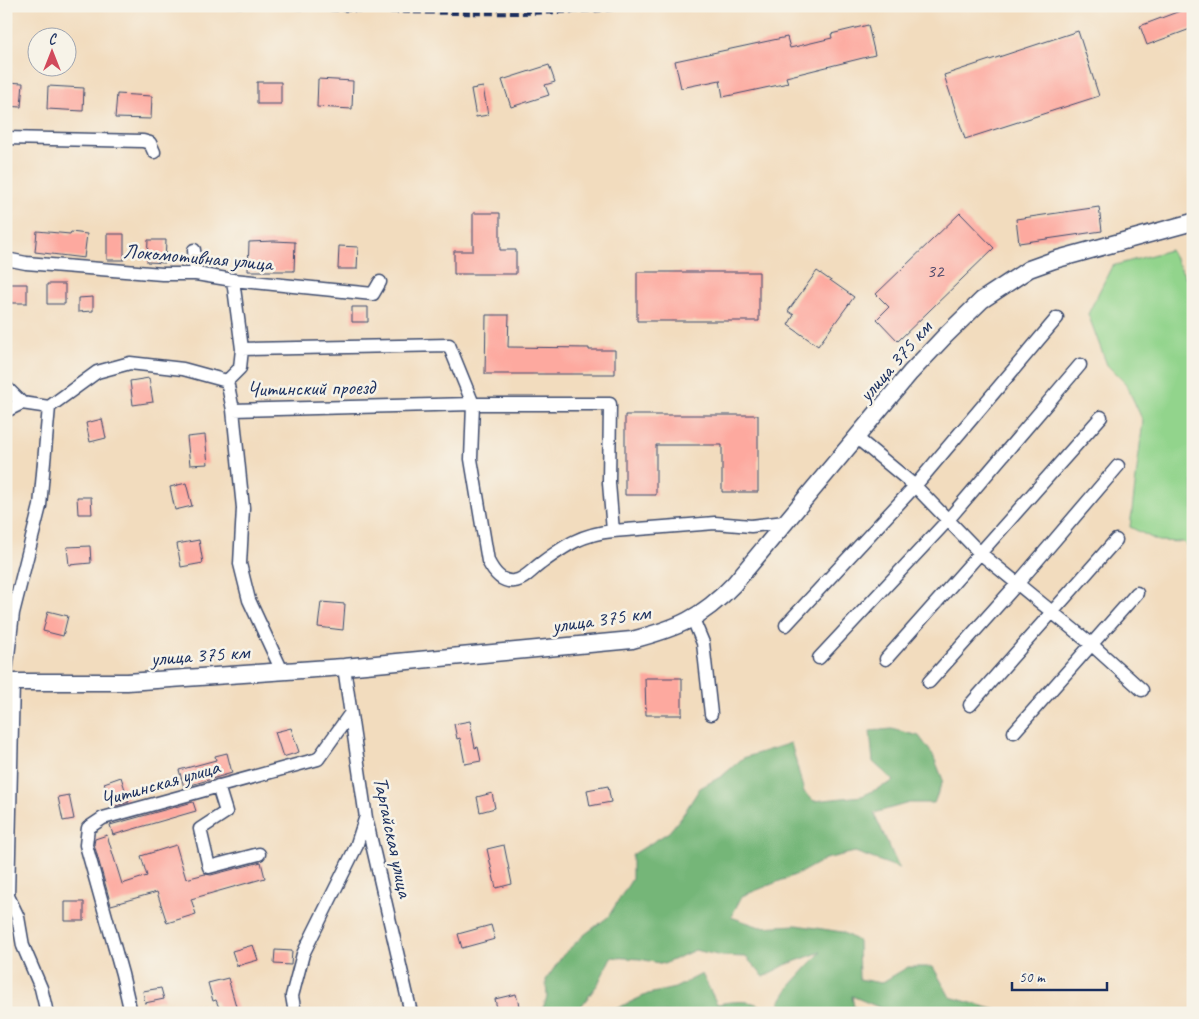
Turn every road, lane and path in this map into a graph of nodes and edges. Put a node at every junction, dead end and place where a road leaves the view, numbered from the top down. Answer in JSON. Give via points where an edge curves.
{"nodes":[{"id":1,"x":6,"y":138,"type":"edge"},
{"id":2,"x":154,"y":152,"type":"dead end"},
{"id":3,"x":1193,"y":222,"type":"edge"},
{"id":4,"x":194,"y":250,"type":"dead end"},
{"id":5,"x":6,"y":259,"type":"edge"},
{"id":6,"x":196,"y":274,"type":"junction"},
{"id":7,"x":233,"y":280,"type":"junction"},
{"id":8,"x":380,"y":282,"type":"dead end"},
{"id":9,"x":1057,"y":318,"type":"dead end"},
{"id":10,"x":242,"y":349,"type":"junction"},
{"id":11,"x":1080,"y":365,"type":"dead end"},
{"id":12,"x":227,"y":381,"type":"junction"},
{"id":13,"x":6,"y":387,"type":"edge"},
{"id":14,"x":22,"y":403,"type":"junction"},
{"id":15,"x":473,"y":404,"type":"junction"},
{"id":16,"x":49,"y":406,"type":"junction"},
{"id":17,"x":234,"y":410,"type":"junction"},
{"id":18,"x":6,"y":411,"type":"edge"},
{"id":19,"x":1101,"y":417,"type":"dead end"},
{"id":20,"x":857,"y":438,"type":"junction"},
{"id":21,"x":1118,"y":466,"type":"dead end"},
{"id":22,"x":915,"y":486,"type":"junction"},
{"id":23,"x":947,"y":521,"type":"junction"},
{"id":24,"x":785,"y":522,"type":"junction"},
{"id":25,"x":613,"y":531,"type":"junction"},
{"id":26,"x":1116,"y":540,"type":"dead end"},
{"id":27,"x":980,"y":553,"type":"junction"},
{"id":28,"x":1018,"y":583,"type":"junction"},
{"id":29,"x":1137,"y":593,"type":"dead end"},
{"id":30,"x":1052,"y":614,"type":"junction"},
{"id":31,"x":693,"y":619,"type":"junction"},
{"id":32,"x":786,"y":625,"type":"dead end"},
{"id":33,"x":1091,"y":644,"type":"junction"},
{"id":34,"x":819,"y":658,"type":"dead end"},
{"id":35,"x":886,"y":659,"type":"dead end"},
{"id":36,"x":344,"y":667,"type":"junction"},
{"id":37,"x":282,"y":671,"type":"junction"},
{"id":38,"x":9,"y":679,"type":"edge"},
{"id":39,"x":929,"y":682,"type":"dead end"},
{"id":40,"x":1142,"y":690,"type":"dead end"},
{"id":41,"x":970,"y":705,"type":"dead end"},
{"id":42,"x":350,"y":714,"type":"junction"},
{"id":43,"x":711,"y":714,"type":"dead end"},
{"id":44,"x":1014,"y":732,"type":"dead end"},
{"id":45,"x":218,"y":786,"type":"junction"},
{"id":46,"x":366,"y":818,"type":"junction"},
{"id":47,"x":259,"y":854,"type":"dead end"},
{"id":48,"x":7,"y":899,"type":"edge"},
{"id":49,"x":47,"y":1013,"type":"edge"},
{"id":50,"x":131,"y":1013,"type":"edge"},
{"id":51,"x":295,"y":1013,"type":"edge"},
{"id":52,"x":411,"y":1013,"type":"edge"}],
"edges":[{"from":1,"to":2,"type":"street","via":[[144,141],[150,143]]},
{"from":3,"to":20,"type":"main road","name":"улица 375 км","via":[[1054,260],[1029,269],[1006,283],[982,300],[945,336]]},
{"from":4,"to":6,"type":"street"},
{"from":5,"to":6,"type":"street","name":"Локомотивная улица","via":[[162,274]]},
{"from":6,"to":7,"type":"street","name":"Локомотивная улица"},
{"from":7,"to":8,"type":"street","name":"Локомотивная улица","via":[[373,294]]},
{"from":7,"to":10,"type":"street"},
{"from":9,"to":22,"type":"street"},
{"from":10,"to":12,"type":"street","via":[[240,368]]},
{"from":10,"to":15,"type":"street","via":[[448,345]]},
{"from":11,"to":23,"type":"street"},
{"from":12,"to":16,"type":"street","name":"Читинский проезд","via":[[183,369],[130,363],[97,372]]},
{"from":12,"to":17,"type":"street","name":"Читинский проезд"},
{"from":13,"to":14,"type":"street"},
{"from":14,"to":16,"type":"street"},
{"from":14,"to":18,"type":"street"},
{"from":15,"to":17,"type":"street","name":"Читинский проезд"},
{"from":15,"to":25,"type":"street","name":"Читинский проезд","via":[[610,404],[609,483]]},
{"from":15,"to":25,"type":"street","via":[[471,459],[488,562],[495,573],[512,582],[521,579],[584,536]]},
{"from":16,"to":38,"type":"street","via":[[40,506],[13,613]]},
{"from":17,"to":37,"type":"street","via":[[243,508],[240,564],[249,600]]},
{"from":19,"to":27,"type":"street"},
{"from":20,"to":22,"type":"street"},
{"from":20,"to":24,"type":"main road","name":"улица 375 км"},
{"from":21,"to":28,"type":"street"},
{"from":22,"to":23,"type":"street"},
{"from":22,"to":32,"type":"street"},
{"from":23,"to":27,"type":"street"},
{"from":23,"to":34,"type":"street"},
{"from":24,"to":25,"type":"street","via":[[751,526],[715,523]]},
{"from":24,"to":31,"type":"main road","name":"улица 375 км","via":[[720,599]]},
{"from":26,"to":30,"type":"street"},
{"from":27,"to":28,"type":"street"},
{"from":27,"to":35,"type":"street"},
{"from":28,"to":30,"type":"street"},
{"from":28,"to":39,"type":"street"},
{"from":29,"to":33,"type":"street"},
{"from":30,"to":33,"type":"street"},
{"from":30,"to":41,"type":"street"},
{"from":31,"to":36,"type":"main road","name":"улица 375 км","via":[[666,631],[632,640]]},
{"from":31,"to":43,"type":"street","via":[[703,643]]},
{"from":33,"to":40,"type":"street"},
{"from":33,"to":44,"type":"street"},
{"from":36,"to":37,"type":"main road","name":"улица 375 км"},
{"from":36,"to":42,"type":"street","name":"Таргайская улица"},
{"from":37,"to":38,"type":"main road","name":"улица 375 км","via":[[127,682]]},
{"from":38,"to":48,"type":"street"},
{"from":42,"to":45,"type":"street","name":"Читинская улица","via":[[318,759]]},
{"from":42,"to":46,"type":"street","name":"Таргайская улица"},
{"from":45,"to":47,"type":"street","via":[[226,812],[200,829],[209,867]]},
{"from":45,"to":50,"type":"street","name":"Читинская улица","via":[[103,818],[88,828],[86,845]]},
{"from":46,"to":51,"type":"street","via":[[356,847],[303,954],[292,996]]},
{"from":46,"to":52,"type":"street","name":"Таргайская улица"},
{"from":48,"to":49,"type":"street","via":[[18,917],[23,946],[41,988]]}]}
